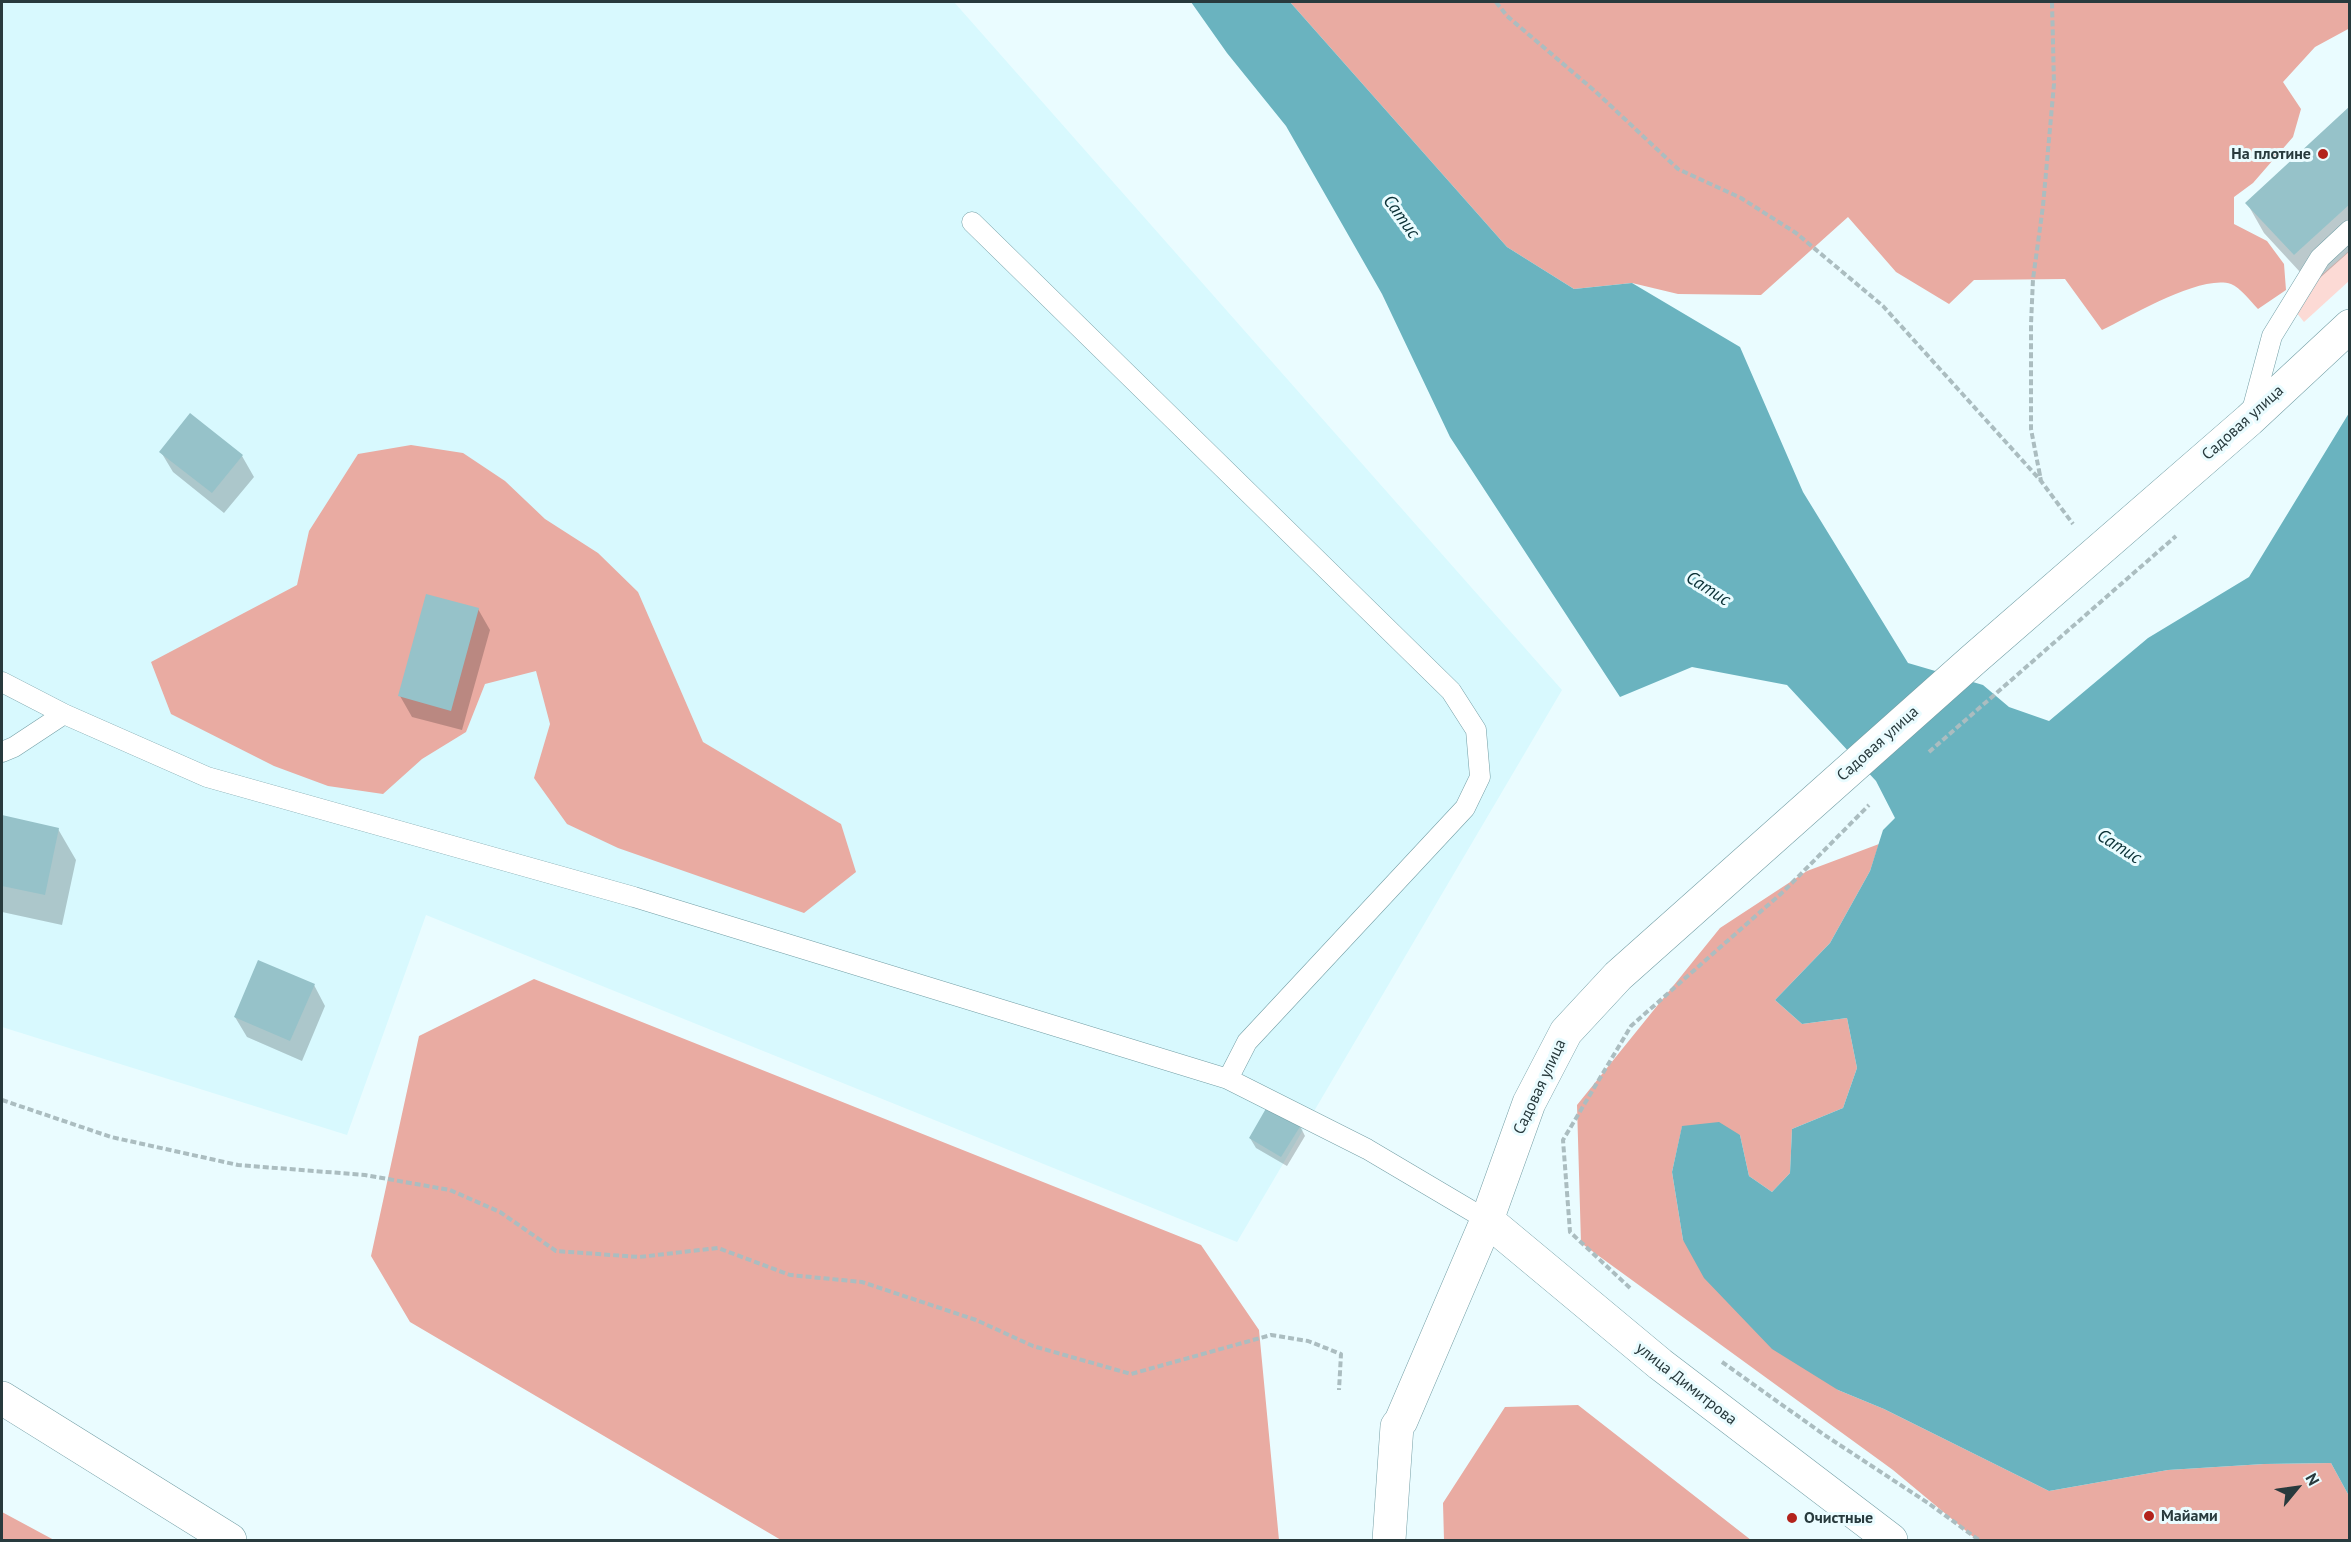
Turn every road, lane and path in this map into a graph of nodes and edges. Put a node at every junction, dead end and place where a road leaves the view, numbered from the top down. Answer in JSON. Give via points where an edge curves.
{"nodes":[{"id":1,"x":1496,"y":2,"type":"edge"},
{"id":2,"x":2052,"y":2,"type":"edge"},
{"id":3,"x":972,"y":222,"type":"dead end"},
{"id":4,"x":2349,"y":230,"type":"edge"},
{"id":5,"x":2349,"y":326,"type":"edge"},
{"id":6,"x":2249,"y":420,"type":"junction"},
{"id":7,"x":2039,"y":470,"type":"dead end"},
{"id":8,"x":2041,"y":481,"type":"junction"},
{"id":9,"x":2095,"y":553,"type":"junction"},
{"id":10,"x":2,"y":682,"type":"edge"},
{"id":11,"x":2001,"y":690,"type":"dead end"},
{"id":12,"x":64,"y":714,"type":"junction"},
{"id":13,"x":2,"y":752,"type":"edge"},
{"id":14,"x":1922,"y":757,"type":"dead end"},
{"id":15,"x":1871,"y":803,"type":"dead end"},
{"id":16,"x":1228,"y":1079,"type":"junction"},
{"id":17,"x":2,"y":1100,"type":"edge"},
{"id":18,"x":1487,"y":1220,"type":"junction"},
{"id":19,"x":1636,"y":1294,"type":"dead end"},
{"id":20,"x":1720,"y":1360,"type":"dead end"},
{"id":21,"x":1339,"y":1390,"type":"dead end"},
{"id":22,"x":2,"y":1398,"type":"edge"},
{"id":23,"x":230,"y":1540,"type":"edge"},
{"id":24,"x":1389,"y":1540,"type":"edge"},
{"id":25,"x":1891,"y":1540,"type":"edge"},
{"id":26,"x":1979,"y":1540,"type":"edge"}],
"edges":[{"from":1,"to":8,"type":"path","via":[[1678,169],[1741,198],[1796,233],[1883,306]]},
{"from":2,"to":8,"type":"path","via":[[2054,84],[2031,324],[2031,429]]},
{"from":3,"to":16,"type":"lane","via":[[1451,691],[1476,730],[1480,777],[1465,808],[1246,1042]]},
{"from":4,"to":6,"type":"lane","via":[[2320,258],[2272,336]]},
{"from":5,"to":6,"type":"street","name":"Садовая улица"},
{"from":6,"to":9,"type":"street","name":"Садовая улица"},
{"from":7,"to":8,"type":"path"},
{"from":8,"to":9,"type":"path"},
{"from":9,"to":18,"type":"street","name":"Садовая улица","via":[[1618,976],[1566,1032],[1529,1103]]},
{"from":10,"to":12,"type":"lane"},
{"from":11,"to":14,"type":"path"},
{"from":12,"to":13,"type":"lane"},
{"from":12,"to":16,"type":"lane","via":[[207,777],[634,897]]},
{"from":15,"to":19,"type":"path","via":[[1784,891],[1630,1026],[1563,1140],[1570,1232]]},
{"from":16,"to":18,"type":"lane","via":[[1367,1149]]},
{"from":17,"to":21,"type":"path","via":[[111,1137],[238,1165],[365,1175],[450,1190],[500,1212],[555,1251],[639,1257],[718,1248],[790,1275],[862,1282],[976,1320],[1033,1346],[1131,1374],[1271,1335],[1308,1341],[1341,1354]]},
{"from":18,"to":24,"type":"street","name":"Садовая улица","via":[[1397,1425]]},
{"from":18,"to":25,"type":"street","name":"улица Димитрова","via":[[1659,1364]]},
{"from":20,"to":26,"type":"path"},
{"from":22,"to":23,"type":"street"}]}
